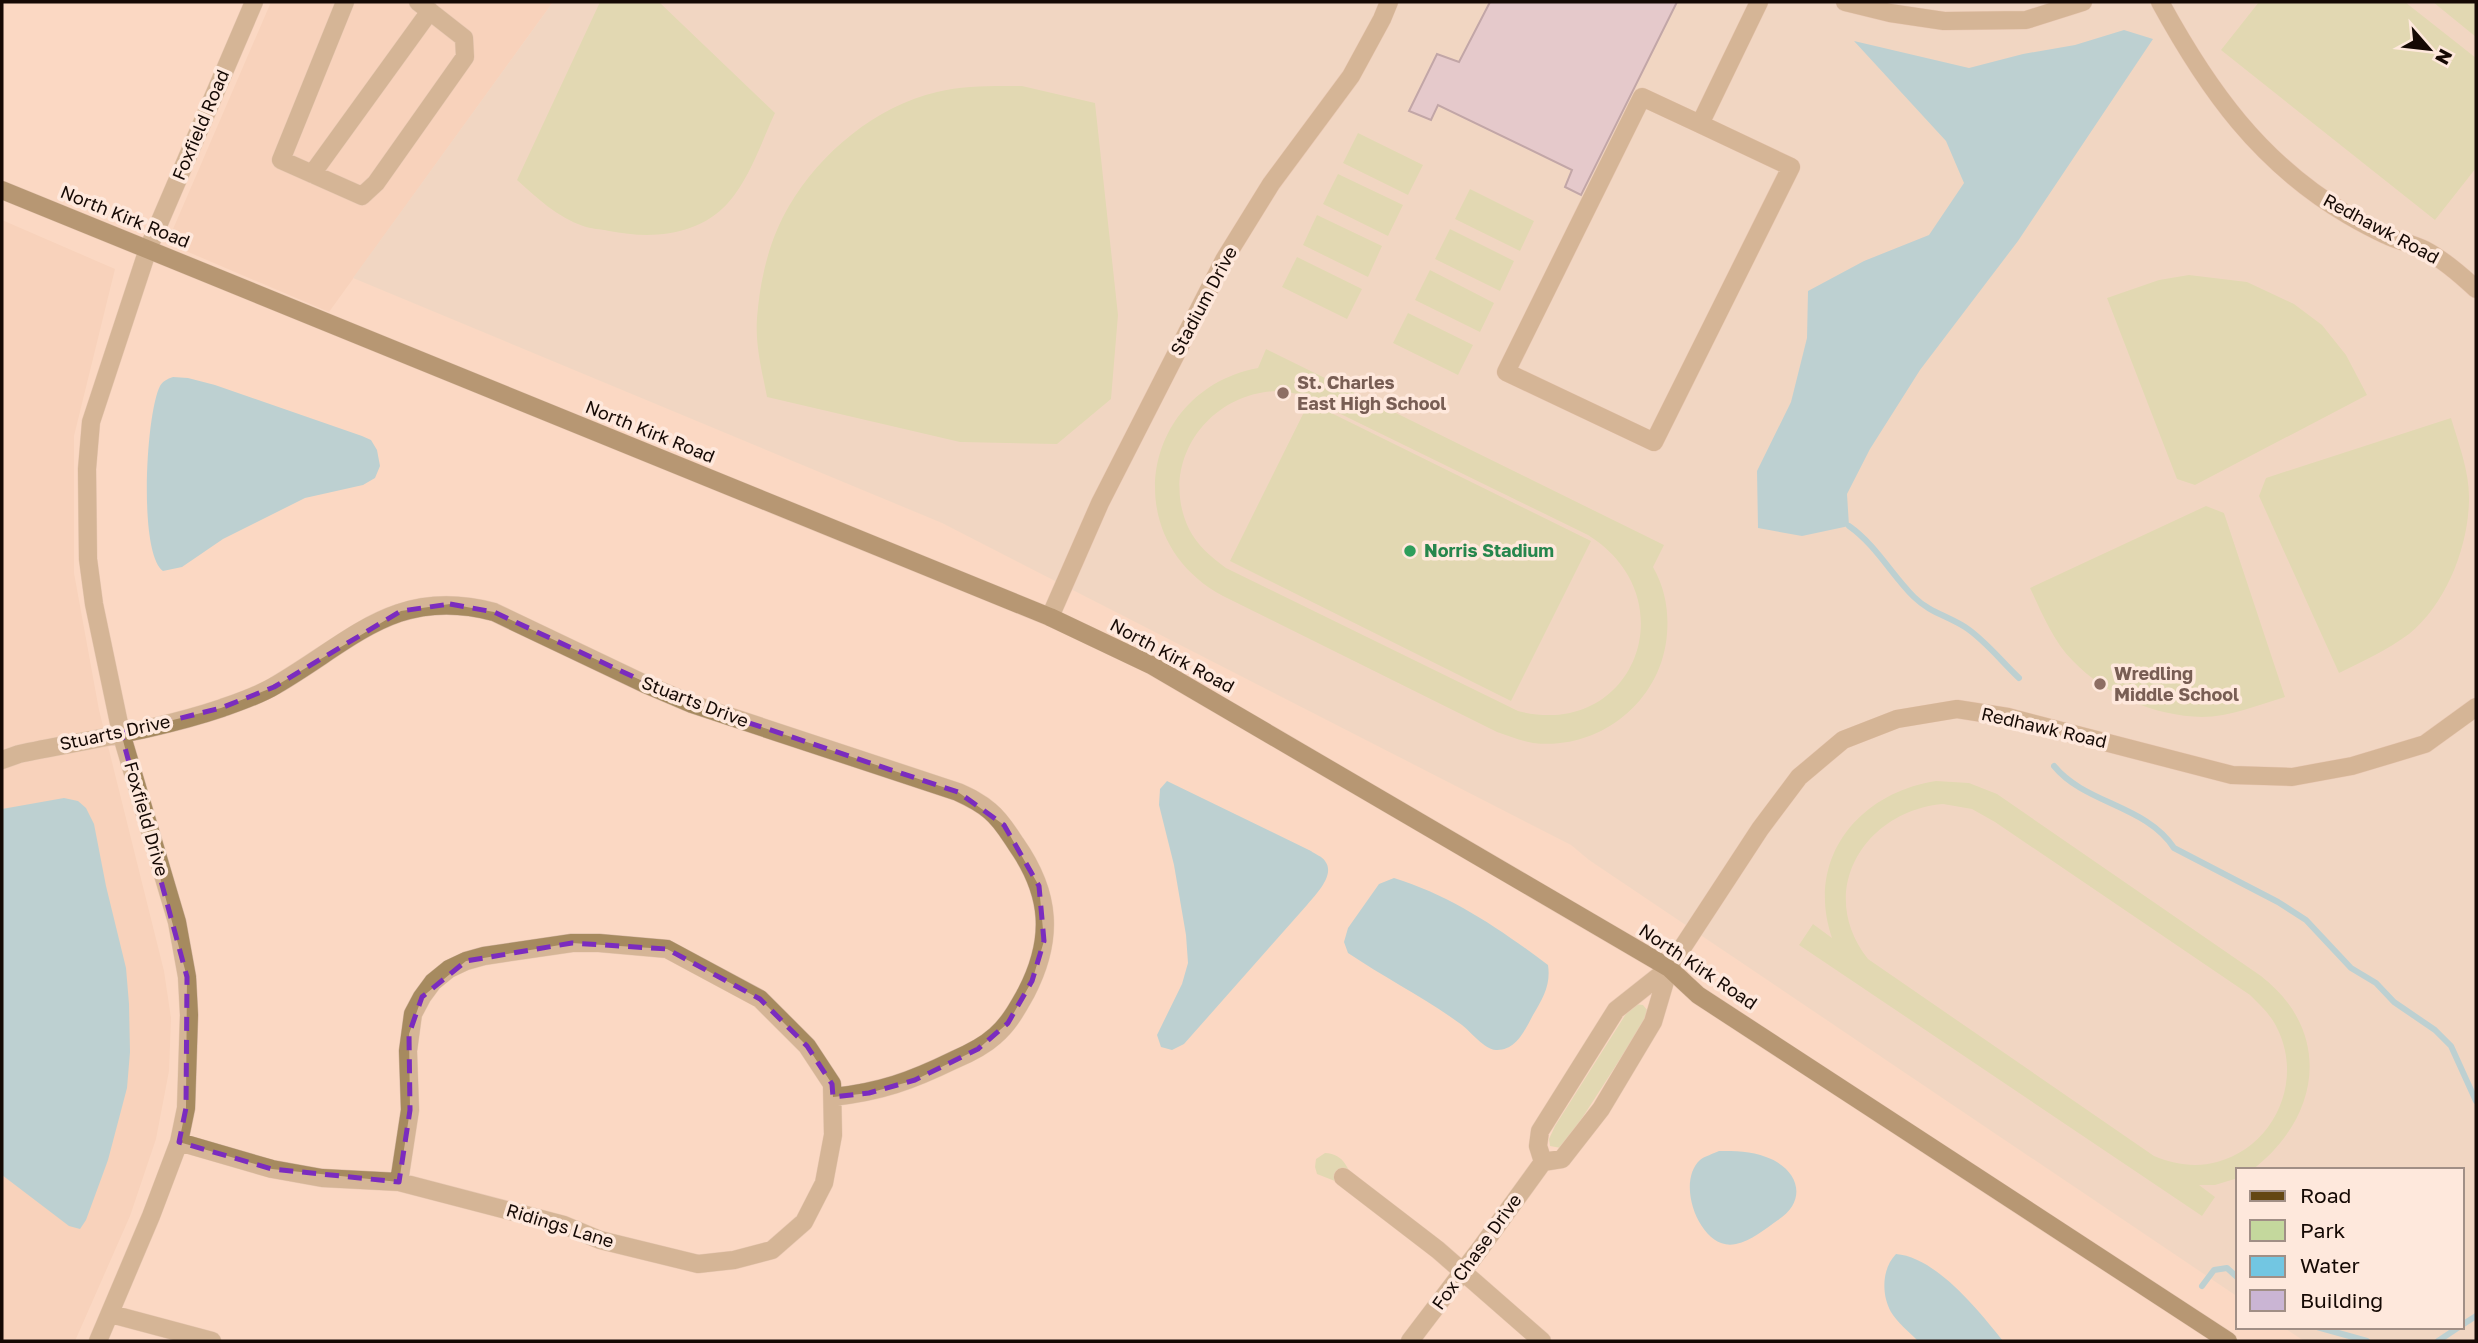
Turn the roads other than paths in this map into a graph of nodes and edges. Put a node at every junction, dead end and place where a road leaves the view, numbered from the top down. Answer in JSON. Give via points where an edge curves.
{"nodes":[{"id":1,"x":254,"y":2,"type":"edge"},
{"id":2,"x":345,"y":2,"type":"edge"},
{"id":3,"x":1389,"y":2,"type":"edge"},
{"id":4,"x":1759,"y":2,"type":"edge"},
{"id":5,"x":1845,"y":2,"type":"edge"},
{"id":6,"x":2083,"y":2,"type":"edge"},
{"id":7,"x":2160,"y":2,"type":"edge"},
{"id":8,"x":424,"y":7,"type":"edge"},
{"id":9,"x":1700,"y":124,"type":"junction"},
{"id":10,"x":312,"y":174,"type":"junction"},
{"id":11,"x":2,"y":190,"type":"edge"},
{"id":12,"x":148,"y":249,"type":"junction"},
{"id":13,"x":2476,"y":289,"type":"edge"},
{"id":14,"x":1050,"y":617,"type":"junction"},
{"id":15,"x":2476,"y":707,"type":"edge"},
{"id":16,"x":121,"y":733,"type":"junction"},
{"id":17,"x":2,"y":760,"type":"edge"},
{"id":18,"x":1669,"y":968,"type":"junction"},
{"id":19,"x":833,"y":1097,"type":"junction"},
{"id":20,"x":179,"y":1142,"type":"junction"},
{"id":21,"x":1543,"y":1162,"type":"junction"},
{"id":22,"x":1343,"y":1177,"type":"dead end"},
{"id":23,"x":398,"y":1182,"type":"junction"},
{"id":24,"x":1462,"y":1273,"type":"junction"},
{"id":25,"x":111,"y":1314,"type":"junction"},
{"id":26,"x":98,"y":1341,"type":"edge"},
{"id":27,"x":212,"y":1341,"type":"edge"},
{"id":28,"x":1409,"y":1341,"type":"edge"},
{"id":29,"x":1542,"y":1341,"type":"edge"},
{"id":30,"x":2228,"y":1341,"type":"edge"}],
"edges":[{"from":1,"to":12,"type":"street","name":"Foxfield Road"},
{"from":2,"to":10,"type":"street","via":[[281,160]]},
{"from":3,"to":14,"type":"street","name":"Stadium Drive","via":[[1351,76],[1271,184],[1224,260],[1100,503]]},
{"from":4,"to":9,"type":"street"},
{"from":5,"to":6,"type":"street","via":[[1944,21],[2026,20]]},
{"from":7,"to":13,"type":"street","name":"Redhawk Road","via":[[2214,89],[2265,153],[2347,215],[2426,250]]},
{"from":8,"to":10,"type":"street"},
{"from":8,"to":10,"type":"street","via":[[464,38],[465,57],[376,183],[362,196]]},
{"from":9,"to":9,"type":"street","via":[[1642,97],[1506,372],[1654,442],[1791,167]]},
{"from":11,"to":12,"type":"main road","name":"North Kirk Road"},
{"from":12,"to":14,"type":"main road","name":"North Kirk Road"},
{"from":12,"to":16,"type":"street","name":"Foxfield Drive","via":[[91,422],[87,469],[88,559]]},
{"from":14,"to":18,"type":"main road","name":"North Kirk Road","via":[[1152,665]]},
{"from":15,"to":18,"type":"street","name":"Redhawk Road","via":[[2425,744],[2352,766],[2292,777],[2232,775],[2008,717],[1957,709],[1897,719],[1843,740],[1799,777]]},
{"from":16,"to":17,"type":"street","name":"Stuarts Drive"},
{"from":16,"to":19,"type":"street","name":"Stuarts Drive","via":[[221,708],[274,687],[383,618],[418,607],[450,604],[494,612],[692,704],[958,792],[982,804],[1004,825],[1040,886],[1046,925],[1032,981],[1008,1023],[978,1049],[915,1080]]},
{"from":16,"to":20,"type":"street","name":"Foxfield Drive","via":[[177,922],[187,977],[186,1108]]},
{"from":18,"to":21,"type":"street","name":"Fox Chase Drive","via":[[1653,1022],[1601,1108],[1562,1159]]},
{"from":18,"to":21,"type":"street","via":[[1616,1010],[1540,1131]]},
{"from":18,"to":30,"type":"main road","name":"North Kirk Road","via":[[1699,995]]},
{"from":19,"to":23,"type":"street","name":"Ridings Lane","via":[[833,1135],[824,1183],[804,1222],[772,1250],[734,1260],[698,1264]]},
{"from":19,"to":23,"type":"street","via":[[832,1084],[807,1046],[760,999],[667,949],[572,943],[484,956],[457,965],[433,982],[413,1014],[408,1034],[410,1110]]},
{"from":20,"to":23,"type":"street","name":"Ridings Lane","via":[[285,1172]]},
{"from":20,"to":25,"type":"street","name":"Foxfield Drive"},
{"from":21,"to":24,"type":"street","name":"Fox Chase Drive"},
{"from":22,"to":24,"type":"street"},
{"from":24,"to":28,"type":"street","name":"Fox Chase Drive"},
{"from":24,"to":29,"type":"street"},
{"from":25,"to":26,"type":"street","name":"Foxfield Drive"},
{"from":25,"to":27,"type":"street"}]}
